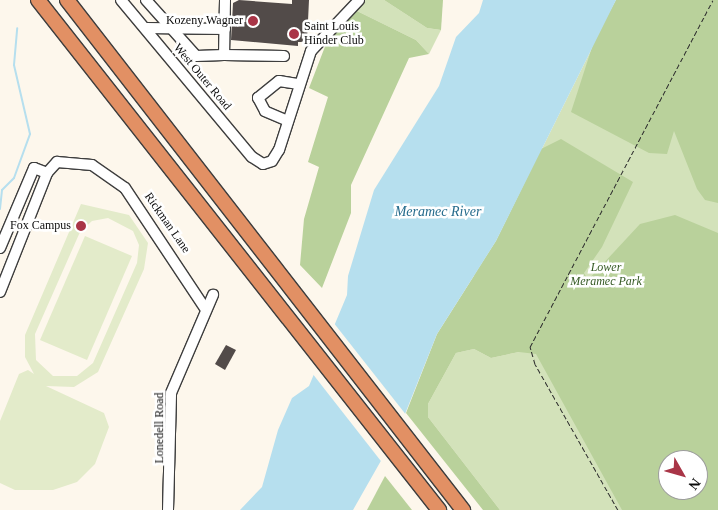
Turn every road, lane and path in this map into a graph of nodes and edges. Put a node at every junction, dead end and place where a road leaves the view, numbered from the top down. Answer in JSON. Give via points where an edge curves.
{"nodes":[{"id":1,"x":38,"y":0,"type":"edge"},
{"id":2,"x":67,"y":0,"type":"edge"},
{"id":3,"x":122,"y":0,"type":"edge"},
{"id":4,"x":146,"y":0,"type":"edge"},
{"id":5,"x":225,"y":0,"type":"edge"},
{"id":6,"x":359,"y":0,"type":"edge"},
{"id":7,"x":713,"y":0,"type":"edge"},
{"id":8,"x":146,"y":28,"type":"junction"},
{"id":9,"x":172,"y":29,"type":"junction"},
{"id":10,"x":225,"y":29,"type":"junction"},
{"id":11,"x":224,"y":55,"type":"junction"},
{"id":12,"x":284,"y":56,"type":"dead end"},
{"id":13,"x":299,"y":84,"type":"junction"},
{"id":14,"x":288,"y":121,"type":"junction"},
{"id":15,"x":47,"y":173,"type":"junction"},
{"id":16,"x":0,"y":248,"type":"edge"},
{"id":17,"x":0,"y":292,"type":"edge"},
{"id":18,"x":213,"y":295,"type":"dead end"},
{"id":19,"x":206,"y":310,"type":"junction"},
{"id":20,"x":168,"y":510,"type":"edge"},
{"id":21,"x":438,"y":510,"type":"edge"},
{"id":22,"x":463,"y":510,"type":"edge"},
{"id":23,"x":618,"y":510,"type":"edge"}],
"edges":[{"from":1,"to":21,"type":"highway"},
{"from":2,"to":22,"type":"highway"},
{"from":3,"to":8,"type":"street","name":"West Outer Road"},
{"from":4,"to":9,"type":"street"},
{"from":5,"to":10,"type":"street"},
{"from":6,"to":13,"type":"street","via":[[313,48]]},
{"from":7,"to":23,"type":"path","via":[[530,347],[535,364]]},
{"from":8,"to":9,"type":"street"},
{"from":8,"to":14,"type":"street","name":"West Outer Road","via":[[252,157],[266,164],[278,153]]},
{"from":9,"to":10,"type":"street"},
{"from":9,"to":11,"type":"street","via":[[196,56]]},
{"from":10,"to":11,"type":"street"},
{"from":11,"to":12,"type":"street"},
{"from":13,"to":14,"type":"street"},
{"from":13,"to":14,"type":"street","via":[[279,81],[258,98],[265,111]]},
{"from":15,"to":16,"type":"street","via":[[34,168]]},
{"from":15,"to":17,"type":"street"},
{"from":15,"to":19,"type":"street","name":"Rickman Lane","via":[[57,162],[92,165],[131,194]]},
{"from":18,"to":19,"type":"street","name":"Lonedell Road"},
{"from":19,"to":20,"type":"street","name":"Lonedell Road","via":[[171,393]]}]}
